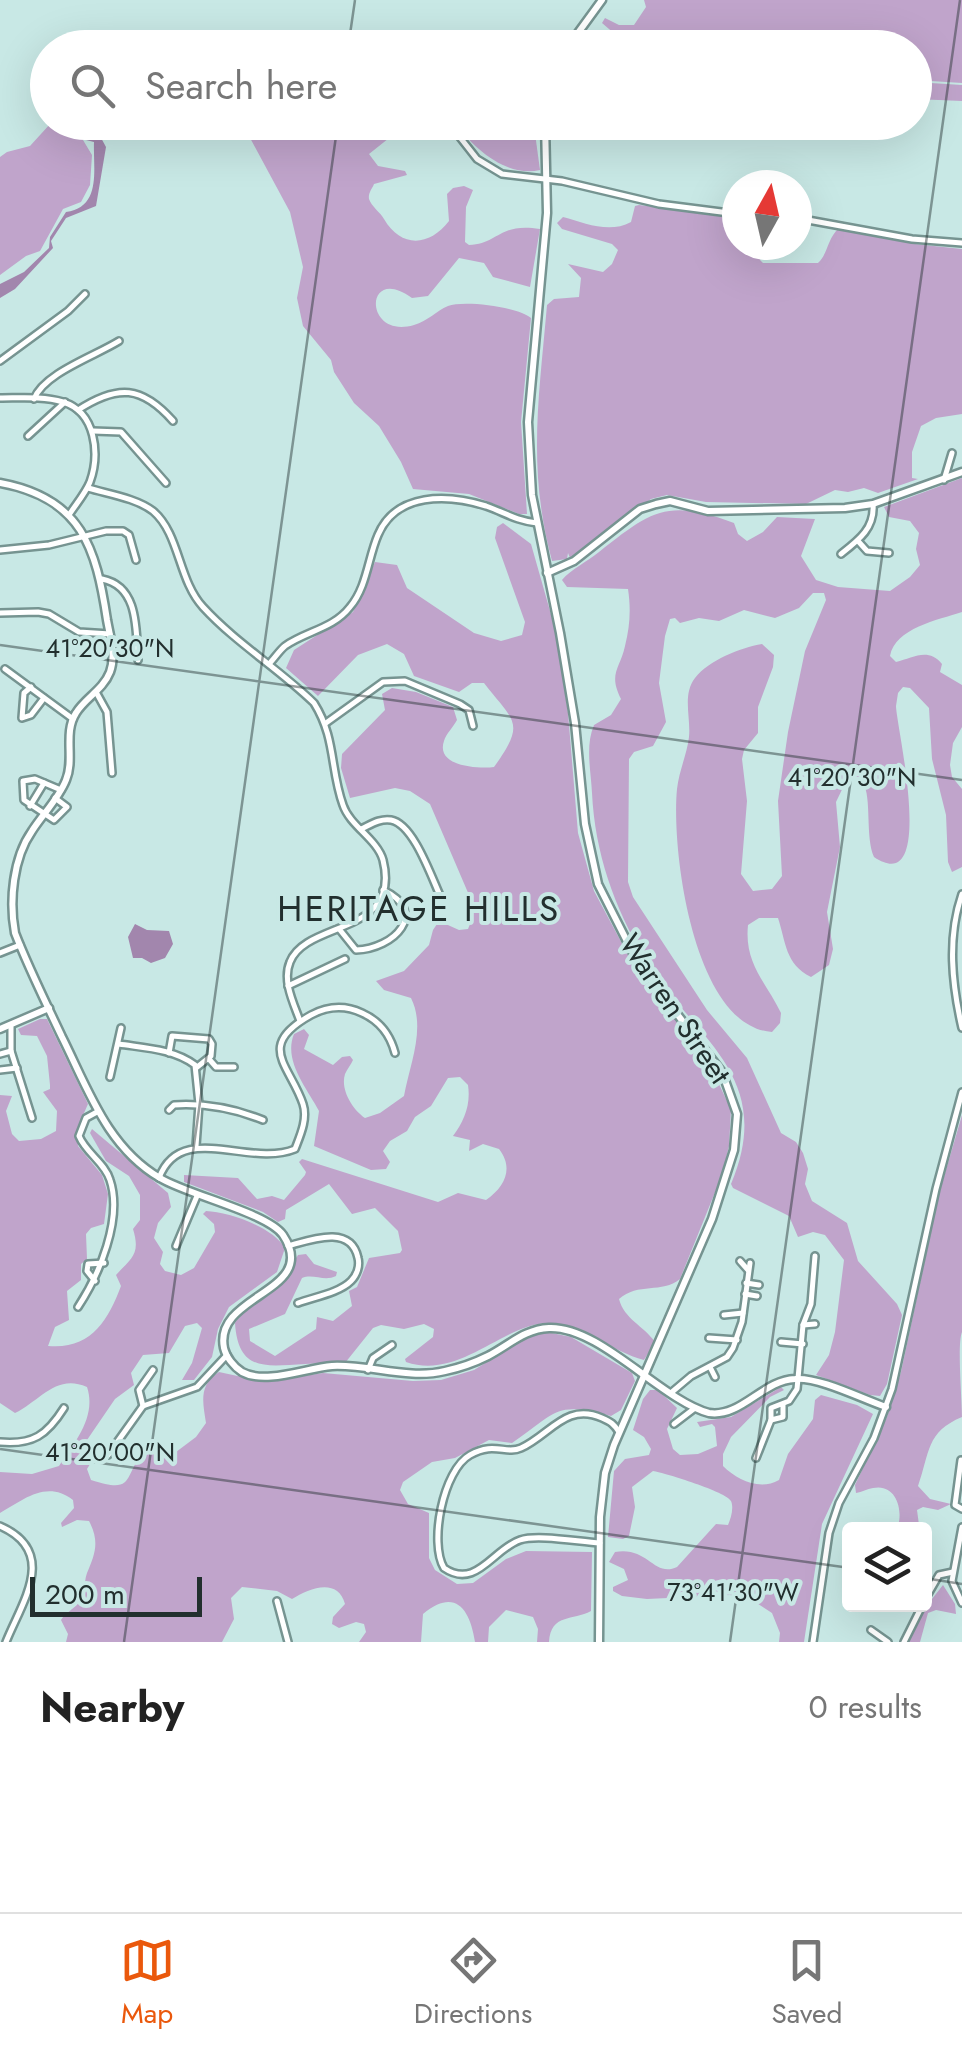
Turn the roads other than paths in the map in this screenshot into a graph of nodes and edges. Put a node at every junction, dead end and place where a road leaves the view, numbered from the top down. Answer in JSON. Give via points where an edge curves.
{"nodes":[{"id":1,"x":602,"y":0,"type":"edge"},
{"id":2,"x":580,"y":30,"type":"edge"},
{"id":3,"x":462,"y":140,"type":"edge"},
{"id":4,"x":544,"y":140,"type":"edge"},
{"id":5,"x":548,"y":178,"type":"junction"},
{"id":6,"x":722,"y":212,"type":"edge"},
{"id":7,"x":812,"y":221,"type":"edge"},
{"id":8,"x":962,"y":243,"type":"edge"},
{"id":9,"x":85,"y":294,"type":"dead end"},
{"id":10,"x":119,"y":341,"type":"dead end"},
{"id":11,"x":0,"y":361,"type":"edge"},
{"id":12,"x":0,"y":398,"type":"edge"},
{"id":13,"x":34,"y":399,"type":"junction"},
{"id":14,"x":64,"y":402,"type":"junction"},
{"id":15,"x":78,"y":410,"type":"junction"},
{"id":16,"x":173,"y":421,"type":"dead end"},
{"id":17,"x":92,"y":432,"type":"junction"},
{"id":18,"x":28,"y":436,"type":"dead end"},
{"id":19,"x":952,"y":454,"type":"dead end"},
{"id":20,"x":962,"y":472,"type":"edge"},
{"id":21,"x":944,"y":480,"type":"junction"},
{"id":22,"x":166,"y":483,"type":"dead end"},
{"id":23,"x":0,"y":484,"type":"edge"},
{"id":24,"x":88,"y":488,"type":"junction"},
{"id":25,"x":872,"y":504,"type":"junction"},
{"id":26,"x":68,"y":516,"type":"junction"},
{"id":27,"x":537,"y":523,"type":"junction"},
{"id":28,"x":84,"y":535,"type":"junction"},
{"id":29,"x":858,"y":541,"type":"junction"},
{"id":30,"x":0,"y":550,"type":"edge"},
{"id":31,"x":890,"y":552,"type":"dead end"},
{"id":32,"x":840,"y":554,"type":"dead end"},
{"id":33,"x":136,"y":560,"type":"dead end"},
{"id":34,"x":547,"y":573,"type":"junction"},
{"id":35,"x":102,"y":580,"type":"junction"},
{"id":36,"x":0,"y":613,"type":"edge"},
{"id":37,"x":110,"y":634,"type":"junction"},
{"id":38,"x":138,"y":660,"type":"dead end"},
{"id":39,"x":270,"y":664,"type":"junction"},
{"id":40,"x":5,"y":668,"type":"dead end"},
{"id":41,"x":31,"y":687,"type":"junction"},
{"id":42,"x":96,"y":692,"type":"junction"},
{"id":43,"x":44,"y":698,"type":"junction"},
{"id":44,"x":73,"y":720,"type":"junction"},
{"id":45,"x":326,"y":723,"type":"junction"},
{"id":46,"x":473,"y":726,"type":"dead end"},
{"id":47,"x":112,"y":773,"type":"dead end"},
{"id":48,"x":44,"y":783,"type":"junction"},
{"id":49,"x":61,"y":790,"type":"junction"},
{"id":50,"x":55,"y":798,"type":"junction"},
{"id":51,"x":30,"y":806,"type":"junction"},
{"id":52,"x":43,"y":814,"type":"junction"},
{"id":53,"x":360,"y":830,"type":"junction"},
{"id":54,"x":382,"y":890,"type":"junction"},
{"id":55,"x":962,"y":894,"type":"edge"},
{"id":56,"x":442,"y":900,"type":"dead end"},
{"id":57,"x":340,"y":930,"type":"junction"},
{"id":58,"x":20,"y":944,"type":"junction"},
{"id":59,"x":0,"y":953,"type":"edge"},
{"id":60,"x":345,"y":959,"type":"dead end"},
{"id":61,"x":953,"y":976,"type":"junction"},
{"id":62,"x":962,"y":976,"type":"edge"},
{"id":63,"x":288,"y":986,"type":"junction"},
{"id":64,"x":48,"y":1008,"type":"junction"},
{"id":65,"x":300,"y":1021,"type":"junction"},
{"id":66,"x":11,"y":1027,"type":"junction"},
{"id":67,"x":120,"y":1028,"type":"dead end"},
{"id":68,"x":962,"y":1028,"type":"edge"},
{"id":69,"x":0,"y":1029,"type":"edge"},
{"id":70,"x":119,"y":1044,"type":"junction"},
{"id":71,"x":12,"y":1051,"type":"junction"},
{"id":72,"x":169,"y":1053,"type":"junction"},
{"id":73,"x":395,"y":1053,"type":"dead end"},
{"id":74,"x":0,"y":1054,"type":"edge"},
{"id":75,"x":208,"y":1059,"type":"junction"},
{"id":76,"x":16,"y":1068,"type":"junction"},
{"id":77,"x":196,"y":1068,"type":"junction"},
{"id":78,"x":234,"y":1068,"type":"dead end"},
{"id":79,"x":0,"y":1070,"type":"edge"},
{"id":80,"x":110,"y":1077,"type":"dead end"},
{"id":81,"x":962,"y":1092,"type":"edge"},
{"id":82,"x":200,"y":1104,"type":"junction"},
{"id":83,"x":169,"y":1110,"type":"dead end"},
{"id":84,"x":97,"y":1112,"type":"junction"},
{"id":85,"x":32,"y":1118,"type":"dead end"},
{"id":86,"x":263,"y":1120,"type":"dead end"},
{"id":87,"x":196,"y":1147,"type":"junction"},
{"id":88,"x":159,"y":1178,"type":"junction"},
{"id":89,"x":197,"y":1196,"type":"junction"},
{"id":90,"x":176,"y":1246,"type":"dead end"},
{"id":91,"x":288,"y":1246,"type":"junction"},
{"id":92,"x":817,"y":1261,"type":"dead end"},
{"id":93,"x":740,"y":1262,"type":"dead end"},
{"id":94,"x":104,"y":1263,"type":"junction"},
{"id":95,"x":95,"y":1281,"type":"junction"},
{"id":96,"x":746,"y":1283,"type":"junction"},
{"id":97,"x":758,"y":1286,"type":"dead end"},
{"id":98,"x":745,"y":1294,"type":"junction"},
{"id":99,"x":757,"y":1296,"type":"dead end"},
{"id":100,"x":298,"y":1304,"type":"dead end"},
{"id":101,"x":78,"y":1307,"type":"dead end"},
{"id":102,"x":743,"y":1313,"type":"junction"},
{"id":103,"x":724,"y":1315,"type":"dead end"},
{"id":104,"x":809,"y":1325,"type":"junction"},
{"id":105,"x":814,"y":1334,"type":"dead end"},
{"id":106,"x":710,"y":1338,"type":"dead end"},
{"id":107,"x":737,"y":1340,"type":"junction"},
{"id":108,"x":781,"y":1342,"type":"dead end"},
{"id":109,"x":392,"y":1344,"type":"dead end"},
{"id":110,"x":803,"y":1344,"type":"junction"},
{"id":111,"x":227,"y":1355,"type":"junction"},
{"id":112,"x":710,"y":1366,"type":"junction"},
{"id":113,"x":153,"y":1370,"type":"dead end"},
{"id":114,"x":368,"y":1370,"type":"junction"},
{"id":115,"x":646,"y":1376,"type":"junction"},
{"id":116,"x":715,"y":1378,"type":"dead end"},
{"id":117,"x":798,"y":1378,"type":"junction"},
{"id":118,"x":672,"y":1392,"type":"junction"},
{"id":119,"x":783,"y":1404,"type":"junction"},
{"id":120,"x":143,"y":1406,"type":"junction"},
{"id":121,"x":64,"y":1408,"type":"dead end"},
{"id":122,"x":694,"y":1408,"type":"junction"},
{"id":123,"x":886,"y":1408,"type":"junction"},
{"id":124,"x":771,"y":1420,"type":"junction"},
{"id":125,"x":674,"y":1424,"type":"dead end"},
{"id":126,"x":619,"y":1433,"type":"junction"},
{"id":127,"x":0,"y":1442,"type":"edge"},
{"id":128,"x":108,"y":1455,"type":"dead end"},
{"id":129,"x":756,"y":1458,"type":"dead end"},
{"id":130,"x":961,"y":1460,"type":"edge"},
{"id":131,"x":962,"y":1509,"type":"edge"},
{"id":132,"x":0,"y":1526,"type":"edge"},
{"id":133,"x":962,"y":1527,"type":"edge"},
{"id":134,"x":600,"y":1542,"type":"junction"},
{"id":135,"x":953,"y":1572,"type":"junction"},
{"id":136,"x":932,"y":1588,"type":"edge"},
{"id":137,"x":278,"y":1600,"type":"dead end"},
{"id":138,"x":962,"y":1603,"type":"edge"},
{"id":139,"x":919,"y":1612,"type":"edge"},
{"id":140,"x":871,"y":1630,"type":"dead end"},
{"id":141,"x":6,"y":1642,"type":"edge"},
{"id":142,"x":288,"y":1642,"type":"edge"},
{"id":143,"x":600,"y":1642,"type":"edge"},
{"id":144,"x":813,"y":1642,"type":"edge"},
{"id":145,"x":888,"y":1642,"type":"edge"},
{"id":146,"x":904,"y":1642,"type":"edge"}],
"edges":[{"from":1,"to":2,"type":"street"},
{"from":3,"to":5,"type":"street","via":[[476,159],[502,174]]},
{"from":4,"to":5,"type":"street","name":"Warren Street"},
{"from":5,"to":6,"type":"street"},
{"from":5,"to":27,"type":"street","name":"Warren Street","via":[[528,422]]},
{"from":7,"to":8,"type":"street"},
{"from":9,"to":11,"type":"street"},
{"from":10,"to":13,"type":"street","via":[[51,378]]},
{"from":12,"to":13,"type":"street"},
{"from":13,"to":14,"type":"street"},
{"from":14,"to":15,"type":"street"},
{"from":14,"to":18,"type":"street"},
{"from":15,"to":16,"type":"street","via":[[109,394],[132,392],[154,400]]},
{"from":15,"to":17,"type":"street"},
{"from":17,"to":22,"type":"street","via":[[122,432]]},
{"from":17,"to":24,"type":"street","via":[[95,462]]},
{"from":19,"to":21,"type":"street"},
{"from":20,"to":21,"type":"street"},
{"from":21,"to":25,"type":"street"},
{"from":23,"to":26,"type":"street","via":[[41,496]]},
{"from":24,"to":26,"type":"street"},
{"from":24,"to":39,"type":"street","via":[[154,512],[198,602]]},
{"from":25,"to":29,"type":"street","via":[[874,517]]},
{"from":25,"to":34,"type":"street","via":[[722,512],[670,501],[640,509],[574,561]]},
{"from":26,"to":28,"type":"street"},
{"from":27,"to":34,"type":"street","name":"Warren Street"},
{"from":27,"to":39,"type":"street","via":[[451,501],[424,499],[394,510],[352,606],[285,646]]},
{"from":28,"to":30,"type":"street"},
{"from":28,"to":33,"type":"street","via":[[123,531]]},
{"from":28,"to":35,"type":"street"},
{"from":29,"to":31,"type":"street","via":[[867,550]]},
{"from":29,"to":32,"type":"street"},
{"from":34,"to":115,"type":"street","name":"Warren Street","via":[[598,884],[639,965],[722,1072],[736,1114],[727,1177]]},
{"from":35,"to":37,"type":"street"},
{"from":35,"to":38,"type":"street","via":[[127,592]]},
{"from":36,"to":37,"type":"street","via":[[49,614],[69,630]]},
{"from":37,"to":42,"type":"street","via":[[112,667]]},
{"from":39,"to":45,"type":"street","via":[[314,703]]},
{"from":40,"to":41,"type":"street"},
{"from":41,"to":43,"type":"street"},
{"from":41,"to":43,"type":"street","via":[[22,718]]},
{"from":42,"to":44,"type":"street"},
{"from":42,"to":47,"type":"street","via":[[107,712]]},
{"from":43,"to":44,"type":"street"},
{"from":44,"to":49,"type":"street"},
{"from":45,"to":46,"type":"street","via":[[383,682],[396,680],[460,704]]},
{"from":45,"to":53,"type":"street","via":[[343,808]]},
{"from":48,"to":49,"type":"street"},
{"from":48,"to":51,"type":"street"},
{"from":48,"to":51,"type":"street","via":[[23,781]]},
{"from":49,"to":50,"type":"street"},
{"from":50,"to":52,"type":"street"},
{"from":50,"to":52,"type":"street","via":[[66,810],[54,820]]},
{"from":51,"to":52,"type":"street"},
{"from":52,"to":58,"type":"street","via":[[16,872],[12,915]]},
{"from":53,"to":54,"type":"street","via":[[382,855]]},
{"from":53,"to":56,"type":"street","via":[[380,820],[408,828]]},
{"from":54,"to":57,"type":"street","via":[[372,911]]},
{"from":54,"to":57,"type":"street","via":[[406,908],[393,939],[356,950]]},
{"from":55,"to":61,"type":"street","via":[[952,936]]},
{"from":57,"to":63,"type":"street","via":[[304,944],[290,962]]},
{"from":58,"to":59,"type":"street"},
{"from":58,"to":64,"type":"street"},
{"from":60,"to":63,"type":"street"},
{"from":61,"to":62,"type":"street"},
{"from":61,"to":68,"type":"street"},
{"from":63,"to":65,"type":"street"},
{"from":64,"to":66,"type":"street"},
{"from":64,"to":84,"type":"street"},
{"from":65,"to":73,"type":"street","via":[[321,1010],[349,1008],[385,1029]]},
{"from":65,"to":87,"type":"street","via":[[284,1036],[280,1058],[303,1104],[295,1149],[272,1156]]},
{"from":66,"to":69,"type":"street"},
{"from":66,"to":71,"type":"street"},
{"from":67,"to":70,"type":"street"},
{"from":70,"to":72,"type":"street"},
{"from":70,"to":80,"type":"street"},
{"from":71,"to":74,"type":"street"},
{"from":71,"to":76,"type":"street"},
{"from":72,"to":75,"type":"street","via":[[172,1036],[209,1040]]},
{"from":72,"to":77,"type":"street"},
{"from":75,"to":77,"type":"street"},
{"from":75,"to":78,"type":"street"},
{"from":76,"to":79,"type":"street"},
{"from":76,"to":85,"type":"street"},
{"from":77,"to":82,"type":"street"},
{"from":81,"to":123,"type":"street"},
{"from":82,"to":83,"type":"street"},
{"from":82,"to":86,"type":"street"},
{"from":82,"to":87,"type":"street"},
{"from":84,"to":88,"type":"street","via":[[117,1141]]},
{"from":84,"to":94,"type":"street","via":[[86,1118],[79,1136],[111,1182]]},
{"from":87,"to":88,"type":"street","via":[[172,1159]]},
{"from":88,"to":89,"type":"street"},
{"from":89,"to":90,"type":"street"},
{"from":89,"to":91,"type":"street","via":[[272,1224]]},
{"from":91,"to":100,"type":"street","via":[[336,1237],[348,1241],[358,1257],[347,1284]]},
{"from":91,"to":111,"type":"street","via":[[282,1280],[226,1323]]},
{"from":92,"to":104,"type":"street"},
{"from":93,"to":96,"type":"street","via":[[749,1266]]},
{"from":94,"to":95,"type":"street"},
{"from":94,"to":95,"type":"street","via":[[88,1264]]},
{"from":95,"to":101,"type":"street"},
{"from":96,"to":97,"type":"street"},
{"from":96,"to":98,"type":"street"},
{"from":98,"to":99,"type":"street"},
{"from":98,"to":102,"type":"street"},
{"from":102,"to":103,"type":"street"},
{"from":102,"to":107,"type":"street"},
{"from":104,"to":105,"type":"street"},
{"from":104,"to":110,"type":"street"},
{"from":106,"to":107,"type":"street"},
{"from":107,"to":112,"type":"street","via":[[727,1357]]},
{"from":108,"to":110,"type":"street"},
{"from":109,"to":114,"type":"street","via":[[372,1358]]},
{"from":110,"to":117,"type":"street"},
{"from":111,"to":114,"type":"street","via":[[253,1375],[326,1366]]},
{"from":111,"to":120,"type":"street","via":[[198,1387]]},
{"from":112,"to":116,"type":"street"},
{"from":112,"to":118,"type":"street"},
{"from":113,"to":120,"type":"street","via":[[139,1390]]},
{"from":114,"to":115,"type":"street","via":[[445,1371],[547,1328],[577,1334]]},
{"from":115,"to":118,"type":"street"},
{"from":115,"to":126,"type":"street","name":"Warren Street"},
{"from":117,"to":119,"type":"street","via":[[794,1395]]},
{"from":117,"to":122,"type":"street","via":[[724,1413]]},
{"from":117,"to":123,"type":"street"},
{"from":118,"to":122,"type":"street"},
{"from":119,"to":124,"type":"street","via":[[770,1408]]},
{"from":119,"to":124,"type":"street","via":[[780,1420]]},
{"from":120,"to":128,"type":"street"},
{"from":121,"to":127,"type":"street","via":[[43,1436]]},
{"from":122,"to":125,"type":"street"},
{"from":123,"to":144,"type":"street","via":[[834,1518]]},
{"from":124,"to":129,"type":"street"},
{"from":126,"to":134,"type":"street","name":"Warren Street","via":[[602,1488]]},
{"from":126,"to":134,"type":"street","via":[[593,1414],[572,1414],[522,1448],[487,1448],[469,1456],[454,1471],[442,1506],[437,1550],[444,1568],[461,1575],[519,1540]]},
{"from":130,"to":131,"type":"street","via":[[956,1505]]},
{"from":132,"to":141,"type":"street","via":[[22,1540],[33,1567]]},
{"from":133,"to":135,"type":"street"},
{"from":134,"to":143,"type":"street","name":"Warren Street"},
{"from":135,"to":136,"type":"street","via":[[940,1574]]},
{"from":135,"to":138,"type":"street"},
{"from":137,"to":142,"type":"street"},
{"from":139,"to":146,"type":"street"},
{"from":140,"to":145,"type":"street"}]}
